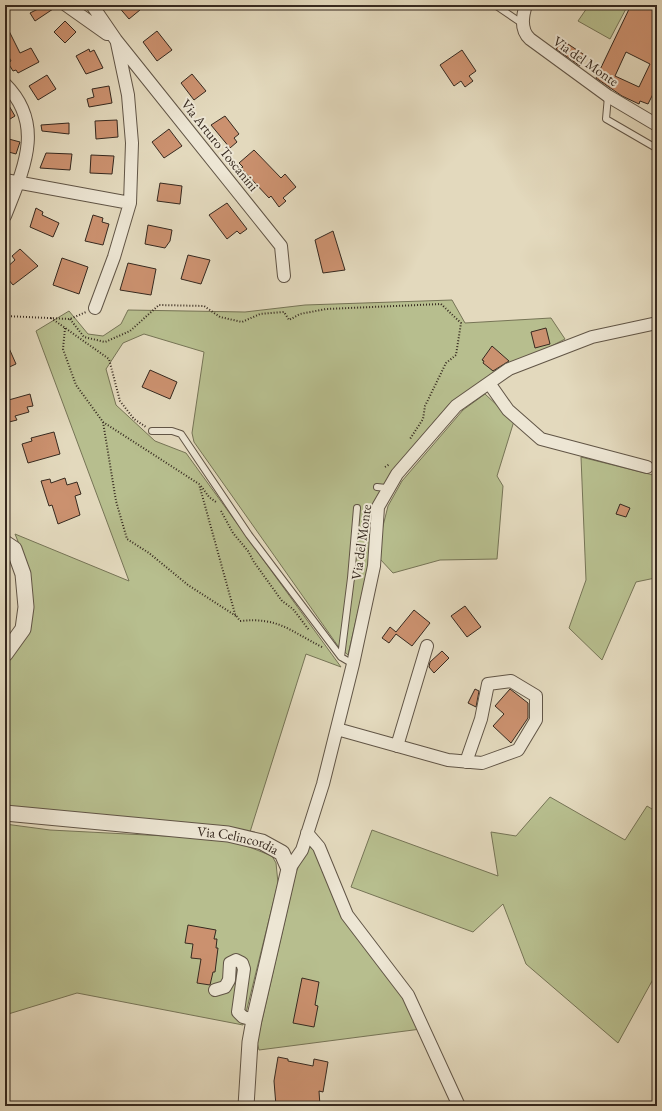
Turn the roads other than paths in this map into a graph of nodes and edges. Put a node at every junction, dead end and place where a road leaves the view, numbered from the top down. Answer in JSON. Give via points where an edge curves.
{"nodes":[{"id":1,"x":66,"y":5,"type":"edge"},
{"id":2,"x":92,"y":5,"type":"edge"},
{"id":3,"x":495,"y":5,"type":"edge"},
{"id":4,"x":526,"y":5,"type":"edge"},
{"id":5,"x":523,"y":24,"type":"junction"},
{"id":6,"x":116,"y":40,"type":"junction"},
{"id":7,"x":5,"y":84,"type":"edge"},
{"id":8,"x":608,"y":96,"type":"junction"},
{"id":9,"x":657,"y":125,"type":"edge"},
{"id":10,"x":657,"y":146,"type":"edge"},
{"id":11,"x":11,"y":182,"type":"edge"},
{"id":12,"x":130,"y":203,"type":"junction"},
{"id":13,"x":5,"y":216,"type":"edge"},
{"id":14,"x":284,"y":276,"type":"dead end"},
{"id":15,"x":95,"y":308,"type":"road end"},
{"id":16,"x":657,"y":323,"type":"edge"},
{"id":17,"x":489,"y":383,"type":"junction"},
{"id":18,"x":152,"y":431,"type":"road end"},
{"id":19,"x":647,"y":467,"type":"dead end"},
{"id":20,"x":397,"y":474,"type":"junction"},
{"id":21,"x":377,"y":487,"type":"dead end"},
{"id":22,"x":358,"y":508,"type":"dead end"},
{"id":23,"x":5,"y":543,"type":"edge"},
{"id":24,"x":427,"y":646,"type":"dead end"},
{"id":25,"x":5,"y":654,"type":"edge"},
{"id":26,"x":341,"y":657,"type":"junction"},
{"id":27,"x":353,"y":664,"type":"junction"},
{"id":28,"x":337,"y":729,"type":"junction"},
{"id":29,"x":397,"y":746,"type":"junction"},
{"id":30,"x":466,"y":762,"type":"junction"},
{"id":31,"x":5,"y":813,"type":"edge"},
{"id":32,"x":307,"y":833,"type":"junction"},
{"id":33,"x":289,"y":868,"type":"junction"},
{"id":34,"x":215,"y":990,"type":"dead end"},
{"id":35,"x":254,"y":1020,"type":"junction"},
{"id":36,"x":246,"y":1106,"type":"edge"},
{"id":37,"x":458,"y":1106,"type":"edge"}],
"edges":[{"from":1,"to":6,"type":"street"},
{"from":2,"to":6,"type":"street"},
{"from":3,"to":5,"type":"lane"},
{"from":4,"to":5,"type":"street"},
{"from":5,"to":8,"type":"street","name":"Via del Monte","via":[[530,39]]},
{"from":6,"to":12,"type":"street","via":[[128,95],[132,143]]},
{"from":6,"to":14,"type":"street","name":"Via Arturo Toscanini","via":[[281,246]]},
{"from":7,"to":11,"type":"street","via":[[21,103],[26,114],[29,134],[24,160]]},
{"from":8,"to":9,"type":"street","name":"Via del Monte"},
{"from":8,"to":10,"type":"lane","via":[[606,119],[656,148]]},
{"from":11,"to":12,"type":"street"},
{"from":11,"to":13,"type":"street"},
{"from":12,"to":15,"type":"street"},
{"from":16,"to":17,"type":"street","name":"Via del Monte","via":[[592,337],[509,369]]},
{"from":17,"to":19,"type":"street","via":[[508,410],[541,439]]},
{"from":17,"to":20,"type":"street","name":"Via del Monte","via":[[456,406]]},
{"from":18,"to":26,"type":"lane","via":[[172,431],[181,434],[249,535]]},
{"from":20,"to":21,"type":"lane","via":[[386,488]]},
{"from":20,"to":27,"type":"street","name":"Via del Monte","via":[[378,507],[374,566]]},
{"from":22,"to":26,"type":"lane"},
{"from":23,"to":25,"type":"street","via":[[14,549],[23,574],[26,607],[22,629]]},
{"from":24,"to":29,"type":"street"},
{"from":26,"to":27,"type":"lane"},
{"from":27,"to":28,"type":"street","name":"Via del Monte"},
{"from":28,"to":29,"type":"street"},
{"from":28,"to":32,"type":"street","name":"Via del Monte"},
{"from":29,"to":30,"type":"street","via":[[448,760]]},
{"from":30,"to":30,"type":"street","via":[[482,763],[518,750],[536,720],[536,696],[511,681],[488,684],[481,719]]},
{"from":31,"to":33,"type":"street","name":"Via Celincordia","via":[[228,834],[262,842],[282,853]]},
{"from":32,"to":33,"type":"street","name":"Via del Monte","via":[[302,850]]},
{"from":32,"to":37,"type":"street","via":[[319,847],[347,915],[408,995]]},
{"from":33,"to":35,"type":"street","name":"Via Celincordia"},
{"from":34,"to":35,"type":"street","via":[[225,986],[229,980],[230,963],[236,960],[242,963],[244,969],[238,1012],[243,1017]]},
{"from":35,"to":36,"type":"street","name":"Via Celincordia"}]}
